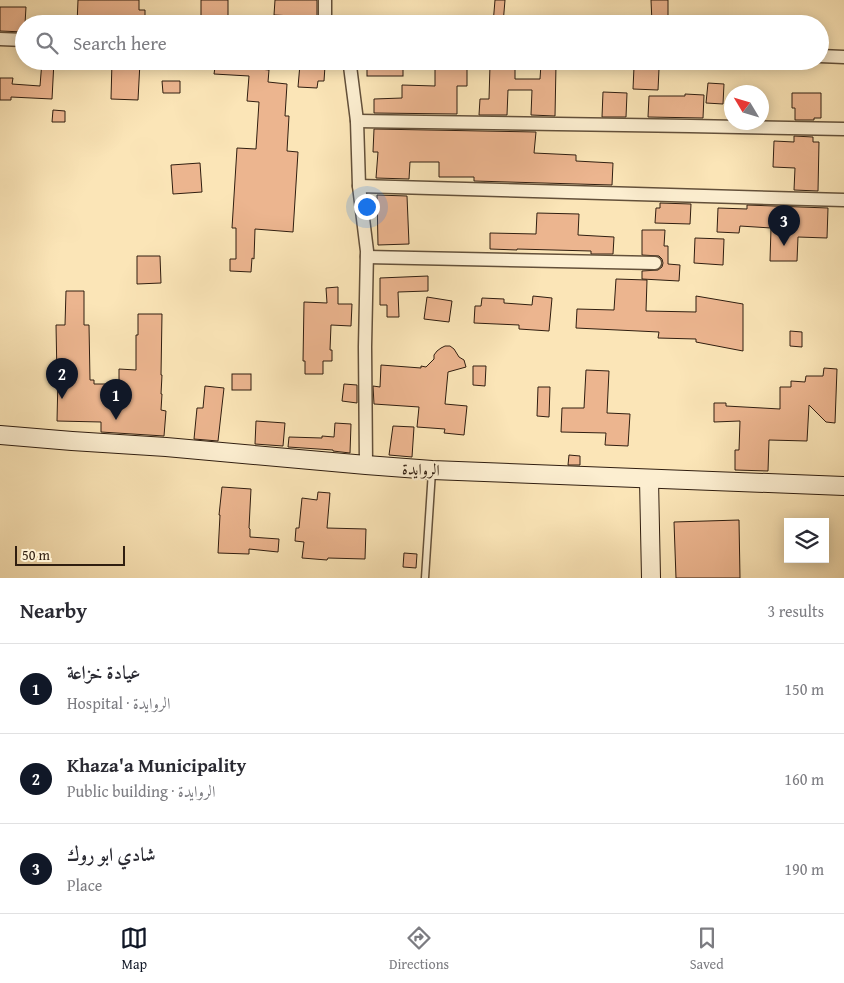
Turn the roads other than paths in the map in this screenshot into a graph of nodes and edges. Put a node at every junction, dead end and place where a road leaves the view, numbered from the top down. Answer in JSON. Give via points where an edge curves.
{"nodes":[{"id":1,"x":325,"y":0,"type":"edge"},
{"id":2,"x":325,"y":15,"type":"edge"},
{"id":3,"x":0,"y":39,"type":"edge"},
{"id":4,"x":15,"y":40,"type":"edge"},
{"id":5,"x":829,"y":56,"type":"edge"},
{"id":6,"x":844,"y":57,"type":"edge"},
{"id":7,"x":351,"y":70,"type":"edge"},
{"id":8,"x":357,"y":121,"type":"junction"},
{"id":9,"x":844,"y":129,"type":"edge"},
{"id":10,"x":359,"y":186,"type":"junction"},
{"id":11,"x":844,"y":200,"type":"edge"},
{"id":12,"x":367,"y":257,"type":"junction"},
{"id":13,"x":655,"y":263,"type":"dead end"},
{"id":14,"x":0,"y":434,"type":"edge"},
{"id":15,"x":366,"y":465,"type":"junction"},
{"id":16,"x":432,"y":470,"type":"junction"},
{"id":17,"x":649,"y":479,"type":"junction"},
{"id":18,"x":844,"y":486,"type":"edge"},
{"id":19,"x":425,"y":578,"type":"edge"},
{"id":20,"x":651,"y":578,"type":"edge"}],
"edges":[{"from":1,"to":2,"type":"street"},
{"from":3,"to":4,"type":"street"},
{"from":5,"to":6,"type":"street"},
{"from":7,"to":8,"type":"street"},
{"from":8,"to":9,"type":"street"},
{"from":8,"to":10,"type":"street"},
{"from":10,"to":11,"type":"street"},
{"from":10,"to":12,"type":"street"},
{"from":12,"to":13,"type":"street"},
{"from":12,"to":15,"type":"street"},
{"from":14,"to":15,"type":"street","name":"الروايدة"},
{"from":15,"to":16,"type":"street","name":"الروايدة"},
{"from":16,"to":17,"type":"street","name":"الروايدة"},
{"from":16,"to":19,"type":"lane"},
{"from":17,"to":18,"type":"street","name":"الروايدة"},
{"from":17,"to":20,"type":"street"}]}
